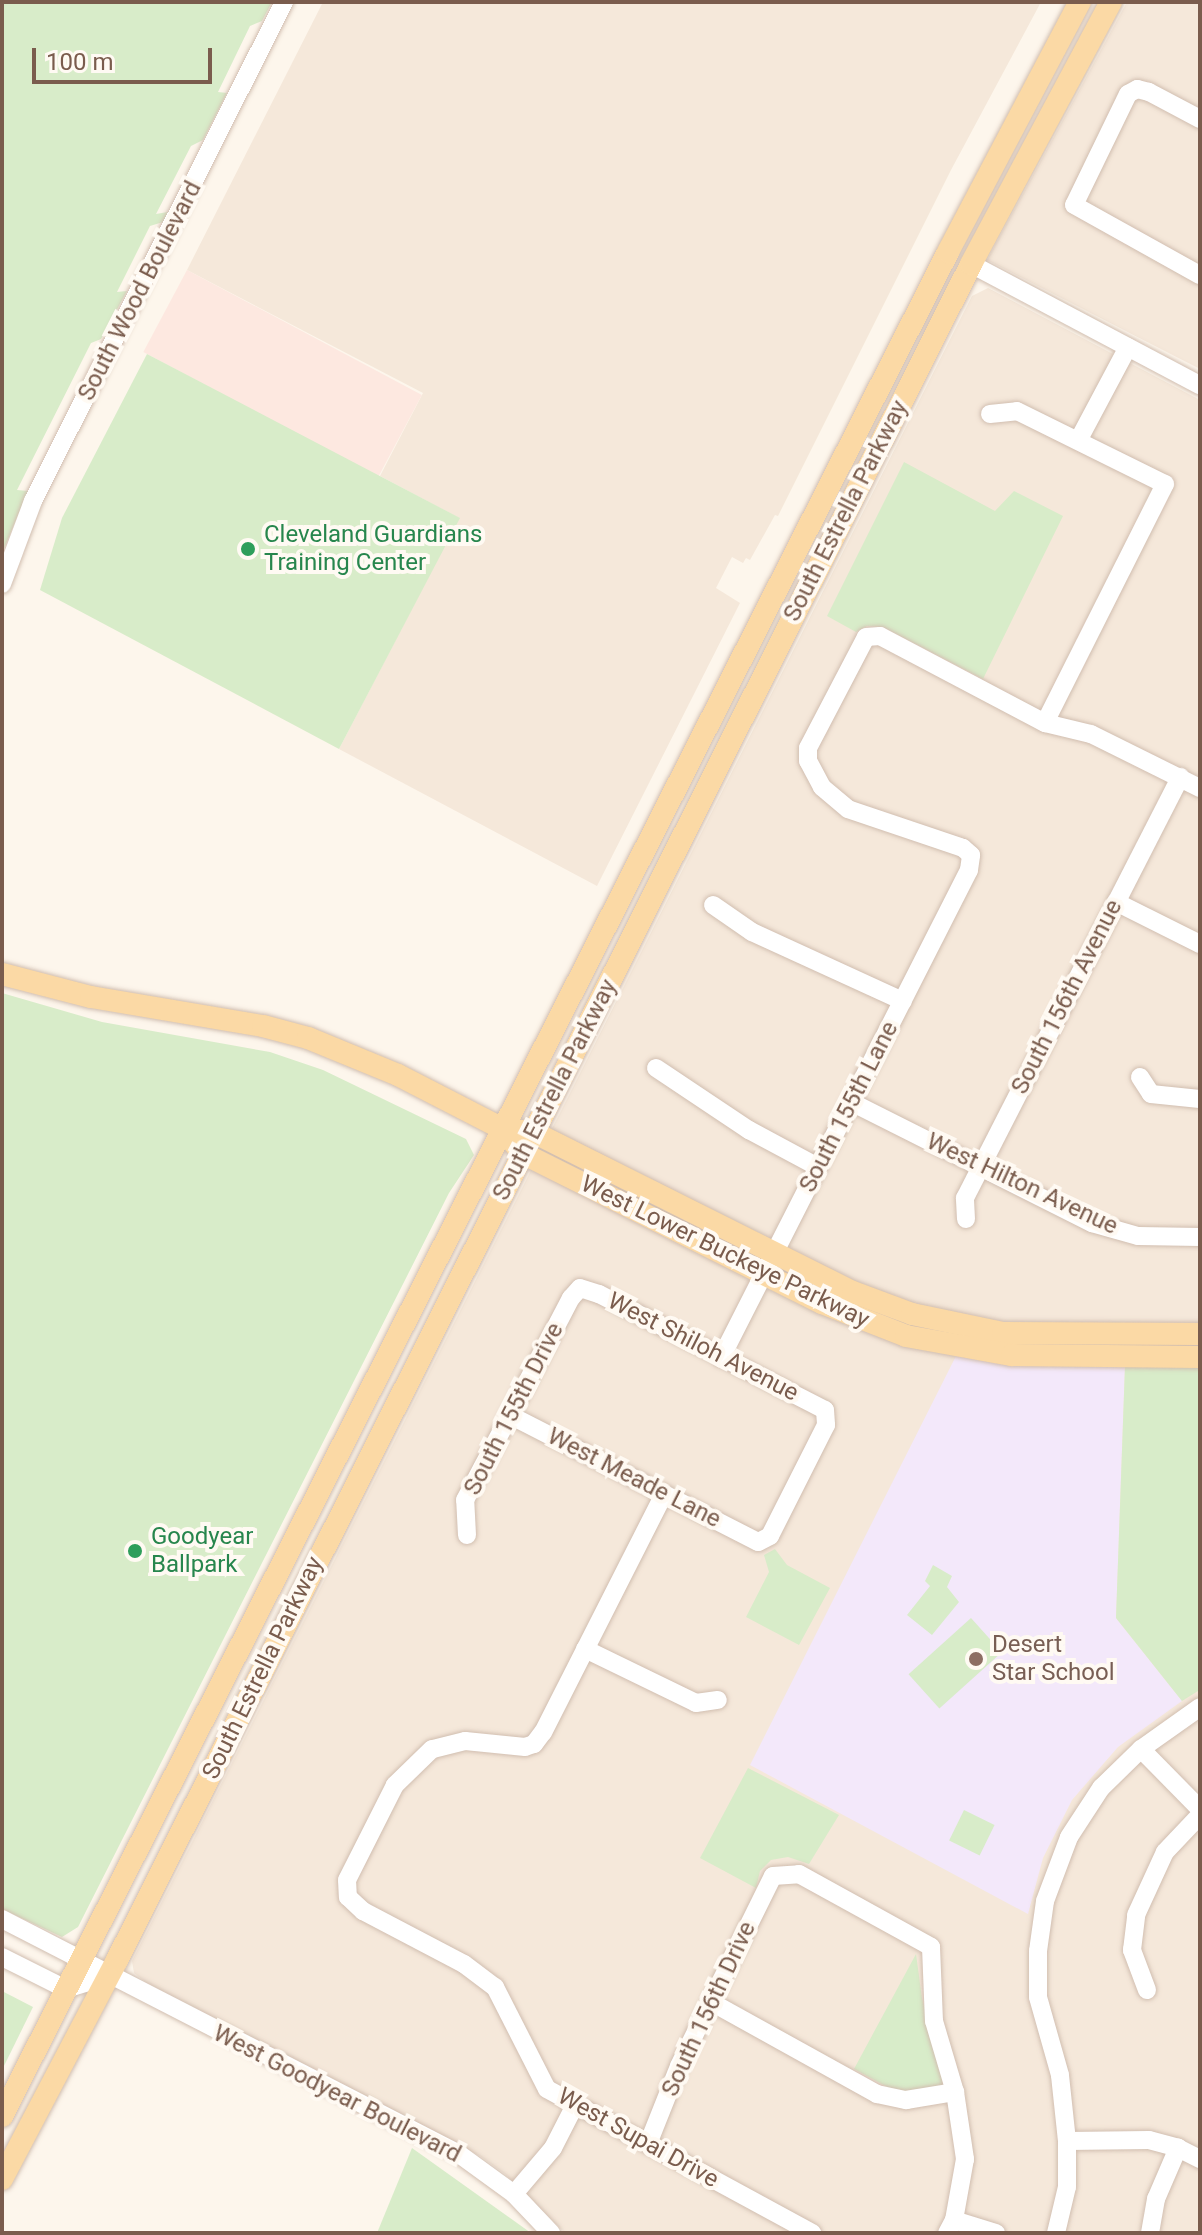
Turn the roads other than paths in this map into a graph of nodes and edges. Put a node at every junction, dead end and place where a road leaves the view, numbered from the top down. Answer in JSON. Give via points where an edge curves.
{"nodes":[{"id":1,"x":284,"y":2,"type":"edge"},
{"id":2,"x":1080,"y":2,"type":"edge"},
{"id":3,"x":1111,"y":2,"type":"edge"},
{"id":4,"x":1200,"y":119,"type":"edge"},
{"id":5,"x":948,"y":252,"type":"junction"},
{"id":6,"x":971,"y":264,"type":"junction"},
{"id":7,"x":1200,"y":275,"type":"edge"},
{"id":8,"x":1128,"y":347,"type":"junction"},
{"id":9,"x":1200,"y":385,"type":"edge"},
{"id":10,"x":990,"y":414,"type":"dead end"},
{"id":11,"x":1079,"y":439,"type":"junction"},
{"id":12,"x":2,"y":584,"type":"edge"},
{"id":13,"x":1045,"y":723,"type":"junction"},
{"id":14,"x":1180,"y":777,"type":"junction"},
{"id":15,"x":1200,"y":788,"type":"edge"},
{"id":16,"x":1116,"y":902,"type":"junction"},
{"id":17,"x":713,"y":905,"type":"dead end"},
{"id":18,"x":1200,"y":944,"type":"edge"},
{"id":19,"x":2,"y":974,"type":"edge"},
{"id":20,"x":903,"y":1001,"type":"junction"},
{"id":21,"x":656,"y":1068,"type":"dead end"},
{"id":22,"x":1140,"y":1077,"type":"dead end"},
{"id":23,"x":1200,"y":1099,"type":"edge"},
{"id":24,"x":851,"y":1102,"type":"junction"},
{"id":25,"x":503,"y":1129,"type":"junction"},
{"id":26,"x":533,"y":1132,"type":"junction"},
{"id":27,"x":522,"y":1153,"type":"junction"},
{"id":28,"x":818,"y":1167,"type":"junction"},
{"id":29,"x":980,"y":1167,"type":"junction"},
{"id":30,"x":966,"y":1219,"type":"dead end"},
{"id":31,"x":1200,"y":1237,"type":"edge"},
{"id":32,"x":769,"y":1264,"type":"junction"},
{"id":33,"x":580,"y":1288,"type":"joint"},
{"id":34,"x":1200,"y":1334,"type":"edge"},
{"id":35,"x":1200,"y":1357,"type":"edge"},
{"id":36,"x":721,"y":1358,"type":"junction"},
{"id":37,"x":510,"y":1415,"type":"junction"},
{"id":38,"x":664,"y":1494,"type":"junction"},
{"id":39,"x":467,"y":1535,"type":"dead end"},
{"id":40,"x":758,"y":1542,"type":"joint"},
{"id":41,"x":585,"y":1649,"type":"junction"},
{"id":42,"x":718,"y":1700,"type":"dead end"},
{"id":43,"x":1200,"y":1707,"type":"edge"},
{"id":44,"x":1141,"y":1749,"type":"junction"},
{"id":45,"x":1200,"y":1812,"type":"edge"},
{"id":46,"x":2,"y":1919,"type":"edge"},
{"id":47,"x":2,"y":1957,"type":"edge"},
{"id":48,"x":79,"y":1961,"type":"junction"},
{"id":49,"x":108,"y":1976,"type":"junction"},
{"id":50,"x":66,"y":1989,"type":"junction"},
{"id":51,"x":1147,"y":1990,"type":"dead end"},
{"id":52,"x":711,"y":2002,"type":"junction"},
{"id":53,"x":955,"y":2092,"type":"junction"},
{"id":54,"x":575,"y":2105,"type":"junction"},
{"id":55,"x":2,"y":2116,"type":"edge"},
{"id":56,"x":1067,"y":2141,"type":"junction"},
{"id":57,"x":648,"y":2144,"type":"junction"},
{"id":58,"x":1178,"y":2148,"type":"junction"},
{"id":59,"x":1200,"y":2159,"type":"edge"},
{"id":60,"x":2,"y":2179,"type":"edge"},
{"id":61,"x":514,"y":2194,"type":"junction"},
{"id":62,"x":951,"y":2226,"type":"edge"},
{"id":63,"x":551,"y":2233,"type":"edge"},
{"id":64,"x":812,"y":2233,"type":"edge"},
{"id":65,"x":996,"y":2233,"type":"edge"},
{"id":66,"x":1056,"y":2233,"type":"edge"},
{"id":67,"x":1150,"y":2233,"type":"edge"}],
"edges":[{"from":1,"to":12,"type":"street","name":"South Wood Boulevard","via":[[33,501]]},
{"from":2,"to":5,"type":"main road","name":"South Estrella Parkway"},
{"from":3,"to":6,"type":"main road","name":"South Estrella Parkway"},
{"from":4,"to":7,"type":"street","via":[[1137,89],[1128,94],[1074,205]]},
{"from":5,"to":6,"type":"main road"},
{"from":5,"to":25,"type":"main road","name":"South Estrella Parkway"},
{"from":6,"to":8,"type":"street"},
{"from":6,"to":26,"type":"main road","name":"South Estrella Parkway"},
{"from":8,"to":9,"type":"street"},
{"from":8,"to":11,"type":"street"},
{"from":10,"to":11,"type":"street","via":[[1017,411]]},
{"from":11,"to":13,"type":"street","via":[[1165,484]]},
{"from":13,"to":14,"type":"street","via":[[1091,734]]},
{"from":13,"to":20,"type":"street","name":"South 155th Lane","via":[[880,636],[866,637],[808,748],[808,761],[822,787],[848,809],[971,855],[969,870]]},
{"from":14,"to":15,"type":"street"},
{"from":14,"to":16,"type":"street","name":"South 156th Avenue"},
{"from":16,"to":18,"type":"street"},
{"from":16,"to":29,"type":"street","name":"South 156th Avenue"},
{"from":17,"to":20,"type":"street","via":[[764,938]]},
{"from":19,"to":25,"type":"main road","name":"West Lower Buckeye Parkway","via":[[91,997],[308,1038],[398,1075]]},
{"from":20,"to":24,"type":"street","name":"South 155th Lane"},
{"from":21,"to":28,"type":"street","via":[[749,1130]]},
{"from":22,"to":23,"type":"street","via":[[1151,1094]]},
{"from":24,"to":28,"type":"street","name":"South 155th Lane"},
{"from":24,"to":29,"type":"street","name":"West Hilton Avenue"},
{"from":25,"to":26,"type":"main road","name":"West Lower Buckeye Parkway"},
{"from":25,"to":27,"type":"main road","name":"West Lower Buckeye Parkway"},
{"from":25,"to":48,"type":"main road","name":"South Estrella Parkway"},
{"from":26,"to":27,"type":"main road","name":"South Estrella Parkway"},
{"from":26,"to":32,"type":"main road","name":"West Lower Buckeye Parkway"},
{"from":27,"to":32,"type":"main road","name":"West Lower Buckeye Parkway"},
{"from":27,"to":49,"type":"main road","name":"South Estrella Parkway"},
{"from":28,"to":32,"type":"street","name":"South 155th Lane"},
{"from":29,"to":30,"type":"street","name":"South 156th Avenue","via":[[965,1198]]},
{"from":29,"to":31,"type":"street","name":"West Hilton Avenue","via":[[1092,1223],[1152,1237]]},
{"from":32,"to":34,"type":"main road","name":"West Lower Buckeye Parkway","via":[[949,1323],[1025,1334]]},
{"from":32,"to":35,"type":"main road","name":"West Lower Buckeye Parkway","via":[[874,1326],[947,1346],[1036,1357]]},
{"from":32,"to":36,"type":"street","name":"South 155th Lane"},
{"from":33,"to":36,"type":"street","name":"West Shiloh Avenue"},
{"from":33,"to":37,"type":"street","name":"South 155th Drive"},
{"from":36,"to":40,"type":"street","name":"West Shiloh Avenue","via":[[825,1410],[826,1425],[770,1536]]},
{"from":37,"to":38,"type":"street","name":"West Meade Lane"},
{"from":37,"to":39,"type":"street","name":"South 155th Drive","via":[[465,1500]]},
{"from":38,"to":40,"type":"street","name":"West Meade Lane"},
{"from":38,"to":41,"type":"street"},
{"from":41,"to":42,"type":"street","via":[[696,1703]]},
{"from":41,"to":54,"type":"street","name":"West Supai Drive","via":[[534,1744],[465,1741],[432,1749],[395,1785],[347,1880],[348,1897],[363,1911],[464,1964],[495,1987],[547,2089]]},
{"from":43,"to":44,"type":"street"},
{"from":44,"to":45,"type":"street"},
{"from":44,"to":56,"type":"street","via":[[1101,1788],[1076,1823],[1053,1875],[1042,1919],[1038,1997],[1060,2075]]},
{"from":45,"to":51,"type":"street","via":[[1165,1852],[1136,1915],[1132,1950]]},
{"from":46,"to":48,"type":"street"},
{"from":47,"to":50,"type":"street"},
{"from":48,"to":49,"type":"street","name":"West Goodyear Boulevard"},
{"from":48,"to":50,"type":"main road","name":"South Estrella Parkway"},
{"from":49,"to":50,"type":"street"},
{"from":49,"to":60,"type":"main road","name":"South Estrella Parkway"},
{"from":49,"to":61,"type":"street","name":"West Goodyear Boulevard","via":[[427,2137]]},
{"from":50,"to":55,"type":"main road","name":"South Estrella Parkway"},
{"from":52,"to":53,"type":"street","via":[[877,2094],[906,2100]]},
{"from":52,"to":53,"type":"street","name":"South 156th Drive","via":[[773,1876],[799,1874],[931,1947],[934,2021]]},
{"from":52,"to":57,"type":"street","name":"South 156th Drive"},
{"from":53,"to":62,"type":"street","via":[[965,2159]]},
{"from":54,"to":57,"type":"street","name":"West Supai Drive"},
{"from":54,"to":61,"type":"street","via":[[553,2148]]},
{"from":56,"to":58,"type":"street","via":[[1149,2140]]},
{"from":56,"to":66,"type":"street","via":[[1067,2187]]},
{"from":57,"to":64,"type":"street","name":"West Supai Drive"},
{"from":58,"to":59,"type":"street"},
{"from":58,"to":67,"type":"street","via":[[1156,2199]]},
{"from":61,"to":63,"type":"street","name":"West Goodyear Boulevard"},
{"from":62,"to":65,"type":"street"}]}
